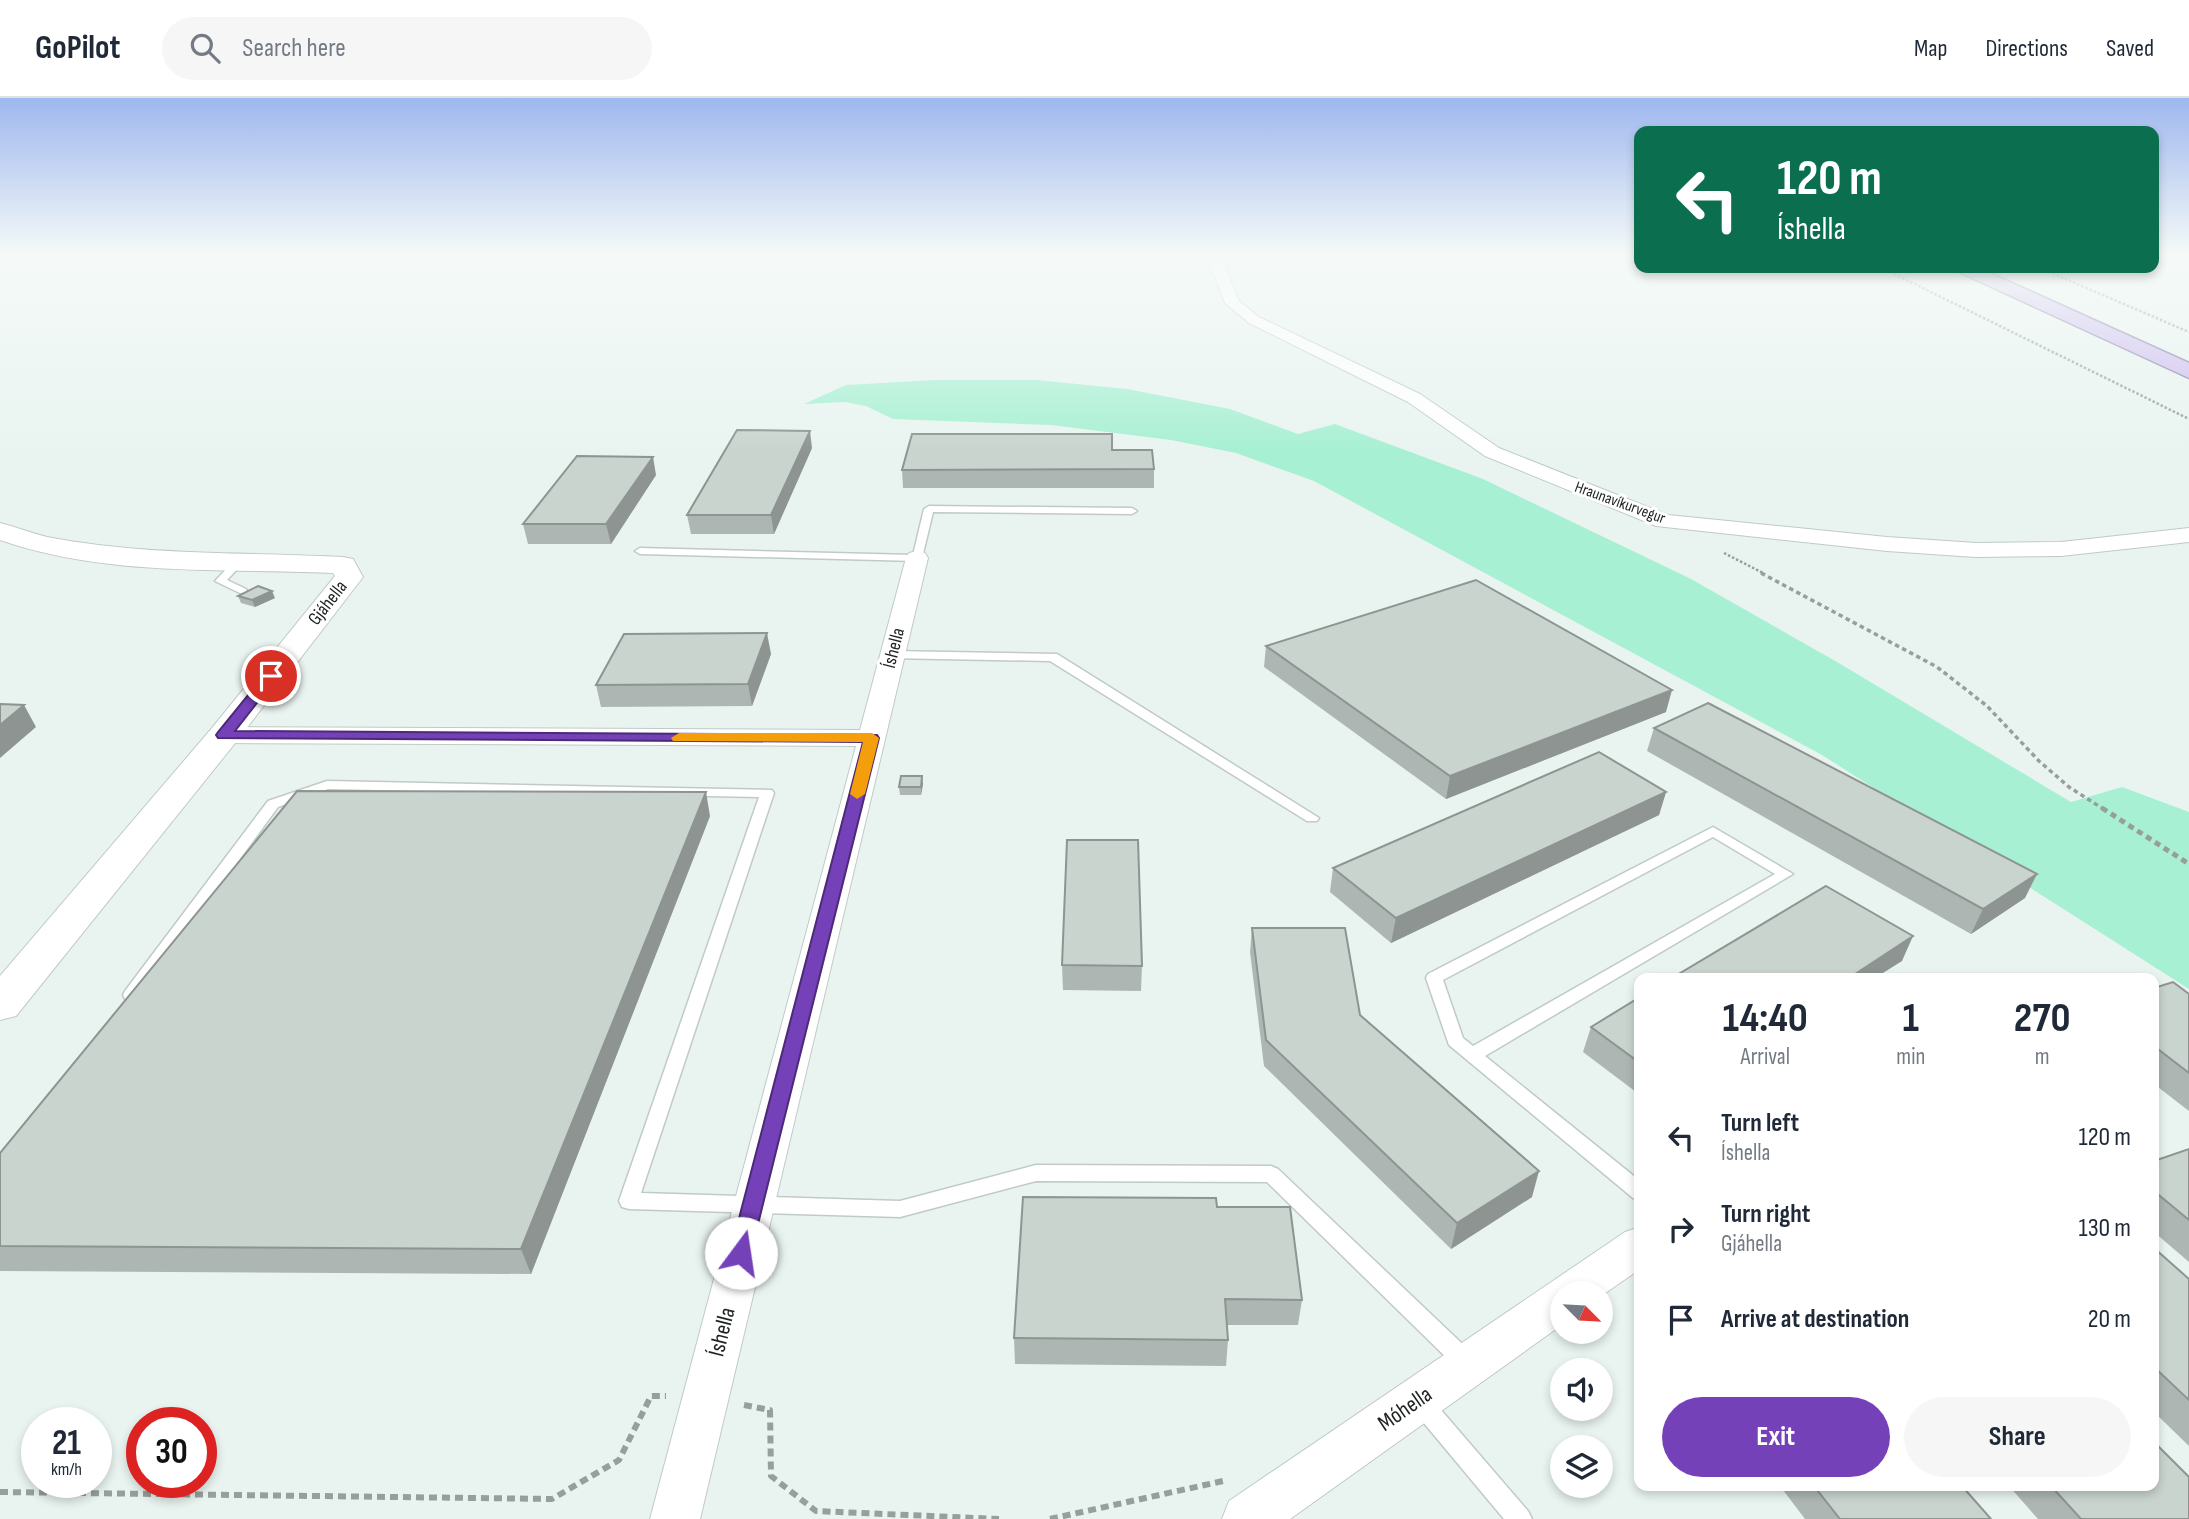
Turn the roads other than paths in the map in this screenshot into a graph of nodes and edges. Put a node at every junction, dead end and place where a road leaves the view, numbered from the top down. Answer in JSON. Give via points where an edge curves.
{"nodes":[{"id":1,"x":1255,"y":320,"type":"edge"},
{"id":2,"x":2079,"y":320,"type":"edge"},
{"id":3,"x":2116,"y":320,"type":"edge"},
{"id":4,"x":2189,"y":353,"type":"edge"},
{"id":5,"x":2189,"y":371,"type":"edge"},
{"id":6,"x":1132,"y":511,"type":"dead end"},
{"id":7,"x":0,"y":531,"type":"edge"},
{"id":8,"x":2189,"y":535,"type":"edge"},
{"id":9,"x":640,"y":551,"type":"dead end"},
{"id":10,"x":917,"y":558,"type":"junction"},
{"id":11,"x":892,"y":655,"type":"junction"},
{"id":12,"x":223,"y":735,"type":"junction"},
{"id":13,"x":872,"y":738,"type":"junction"},
{"id":14,"x":1312,"y":818,"type":"dead end"},
{"id":15,"x":0,"y":1005,"type":"edge"},
{"id":16,"x":118,"y":1013,"type":"edge"},
{"id":17,"x":1472,"y":1055,"type":"junction"},
{"id":18,"x":1634,"y":1187,"type":"edge"},
{"id":19,"x":753,"y":1205,"type":"junction"},
{"id":20,"x":1634,"y":1249,"type":"edge"},
{"id":21,"x":1588,"y":1281,"type":"edge"},
{"id":22,"x":1550,"y":1308,"type":"edge"},
{"id":23,"x":1468,"y":1365,"type":"junction"},
{"id":24,"x":1418,"y":1399,"type":"junction"},
{"id":25,"x":1250,"y":1517,"type":"edge"},
{"id":26,"x":675,"y":1519,"type":"edge"},
{"id":27,"x":1520,"y":1519,"type":"edge"}],
"edges":[{"from":1,"to":8,"type":"street","name":"Hraunavíkurvegur","via":[[1414,398],[1492,452],[1664,522],[1976,550],[2061,549]]},
{"from":2,"to":5,"type":"highway"},
{"from":3,"to":4,"type":"highway"},
{"from":6,"to":10,"type":"lane","via":[[929,509]]},
{"from":7,"to":12,"type":"street","name":"Gjáhella","via":[[24,541],[166,561],[240,577],[343,565],[349,576]]},
{"from":9,"to":10,"type":"lane"},
{"from":10,"to":11,"type":"street","name":"Íshella"},
{"from":11,"to":13,"type":"street","name":"Íshella"},
{"from":11,"to":14,"type":"lane","via":[[1053,657]]},
{"from":12,"to":13,"type":"street"},
{"from":12,"to":15,"type":"street","name":"Gjáhella"},
{"from":13,"to":19,"type":"street","name":"Íshella"},
{"from":16,"to":19,"type":"lane","via":[[273,804],[327,785],[767,793],[629,1201]]},
{"from":17,"to":17,"type":"lane","via":[[1455,1041],[1434,978],[1713,831],[1786,874]]},
{"from":17,"to":18,"type":"lane"},
{"from":19,"to":23,"type":"lane","via":[[900,1209],[1036,1173],[1271,1174]]},
{"from":19,"to":26,"type":"street","name":"Íshella"},
{"from":20,"to":21,"type":"street"},
{"from":22,"to":23,"type":"street","name":"Móhella"},
{"from":23,"to":24,"type":"street","name":"Móhella"},
{"from":24,"to":25,"type":"street","name":"Móhella"},
{"from":24,"to":27,"type":"lane"}]}
